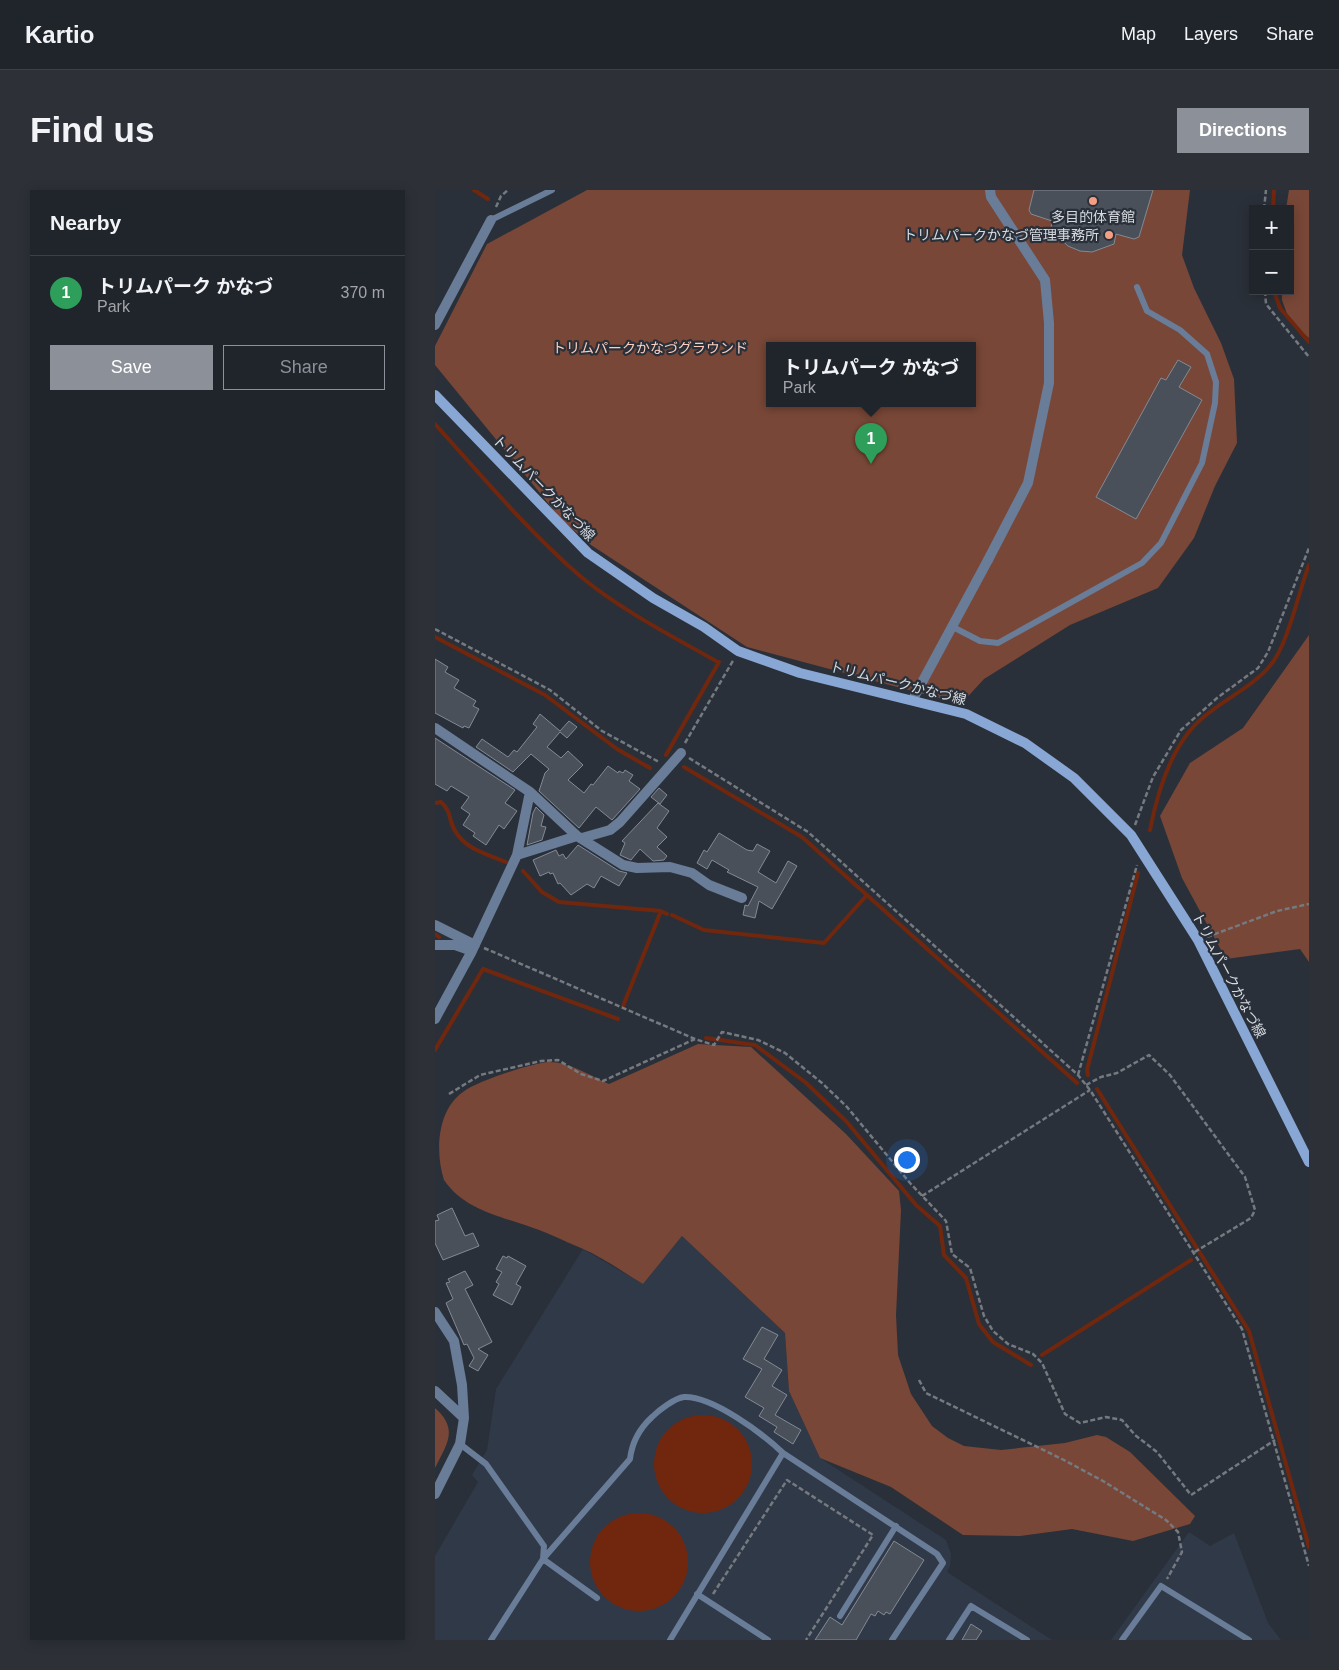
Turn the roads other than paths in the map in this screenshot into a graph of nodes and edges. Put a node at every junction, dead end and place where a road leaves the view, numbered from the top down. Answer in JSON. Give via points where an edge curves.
{"nodes":[{"id":1,"x":552,"y":190,"type":"edge"},
{"id":2,"x":990,"y":190,"type":"edge"},
{"id":3,"x":491,"y":220,"type":"joint"},
{"id":4,"x":1137,"y":288,"type":"dead end"},
{"id":5,"x":435,"y":324,"type":"edge"},
{"id":6,"x":435,"y":395,"type":"edge"},
{"id":7,"x":951,"y":626,"type":"junction"},
{"id":8,"x":913,"y":699,"type":"junction"},
{"id":9,"x":435,"y":728,"type":"edge"},
{"id":10,"x":682,"y":749,"type":"road end"},
{"id":11,"x":530,"y":792,"type":"junction"},
{"id":12,"x":580,"y":837,"type":"junction"},
{"id":13,"x":517,"y":855,"type":"junction"},
{"id":14,"x":742,"y":898,"type":"dead end"},
{"id":15,"x":435,"y":925,"type":"edge"},
{"id":16,"x":435,"y":945,"type":"edge"},
{"id":17,"x":474,"y":948,"type":"junction"},
{"id":18,"x":435,"y":1019,"type":"edge"},
{"id":19,"x":1309,"y":1162,"type":"edge"},
{"id":20,"x":435,"y":1312,"type":"edge"},
{"id":21,"x":435,"y":1392,"type":"edge"},
{"id":22,"x":464,"y":1418,"type":"junction"},
{"id":23,"x":460,"y":1444,"type":"junction"},
{"id":24,"x":783,"y":1453,"type":"junction"},
{"id":25,"x":435,"y":1494,"type":"edge"},
{"id":26,"x":896,"y":1526,"type":"junction"},
{"id":27,"x":543,"y":1559,"type":"junction"},
{"id":28,"x":697,"y":1594,"type":"junction"},
{"id":29,"x":597,"y":1598,"type":"dead end"},
{"id":30,"x":840,"y":1616,"type":"dead end"},
{"id":31,"x":491,"y":1640,"type":"edge"},
{"id":32,"x":670,"y":1640,"type":"edge"},
{"id":33,"x":768,"y":1640,"type":"edge"},
{"id":34,"x":892,"y":1640,"type":"edge"},
{"id":35,"x":949,"y":1640,"type":"edge"},
{"id":36,"x":1027,"y":1640,"type":"edge"},
{"id":37,"x":1123,"y":1640,"type":"edge"},
{"id":38,"x":1249,"y":1640,"type":"edge"}],
"edges":[{"from":1,"to":3,"type":"lane"},
{"from":2,"to":7,"type":"street","via":[[991,197],[1045,280],[1049,383],[1028,483]]},
{"from":3,"to":5,"type":"street"},
{"from":4,"to":7,"type":"lane","via":[[1147,310],[1180,330],[1207,354],[1216,382],[1215,403],[1202,463],[1161,543],[1142,563],[998,642],[980,641]]},
{"from":6,"to":8,"type":"main road","name":"トリムパークかなづ線","via":[[588,553],[653,598],[738,651],[800,673]]},
{"from":7,"to":8,"type":"street"},
{"from":8,"to":19,"type":"main road","name":"トリムパークかなづ線","via":[[966,714],[1025,743],[1074,778],[1131,835],[1198,940]]},
{"from":9,"to":11,"type":"street"},
{"from":10,"to":12,"type":"street","via":[[620,822],[610,830]]},
{"from":11,"to":12,"type":"street"},
{"from":11,"to":13,"type":"street"},
{"from":12,"to":13,"type":"street"},
{"from":12,"to":14,"type":"street","via":[[623,865],[670,867],[692,873],[709,885]]},
{"from":13,"to":17,"type":"street"},
{"from":15,"to":17,"type":"street"},
{"from":16,"to":17,"type":"street"},
{"from":17,"to":18,"type":"street"},
{"from":20,"to":22,"type":"street","via":[[454,1341]]},
{"from":21,"to":22,"type":"street"},
{"from":22,"to":23,"type":"street"},
{"from":23,"to":25,"type":"street"},
{"from":23,"to":27,"type":"lane","via":[[486,1464],[544,1546]]},
{"from":24,"to":26,"type":"lane"},
{"from":24,"to":27,"type":"lane","via":[[766,1436],[739,1419],[701,1400],[683,1397],[658,1411],[641,1428],[631,1448],[630,1459]]},
{"from":24,"to":28,"type":"lane"},
{"from":26,"to":30,"type":"lane"},
{"from":26,"to":34,"type":"lane","via":[[937,1554],[943,1562]]},
{"from":27,"to":29,"type":"lane"},
{"from":27,"to":31,"type":"lane"},
{"from":28,"to":32,"type":"lane"},
{"from":28,"to":33,"type":"lane"},
{"from":35,"to":36,"type":"lane","via":[[971,1606]]},
{"from":37,"to":38,"type":"lane","via":[[1161,1586]]}]}
